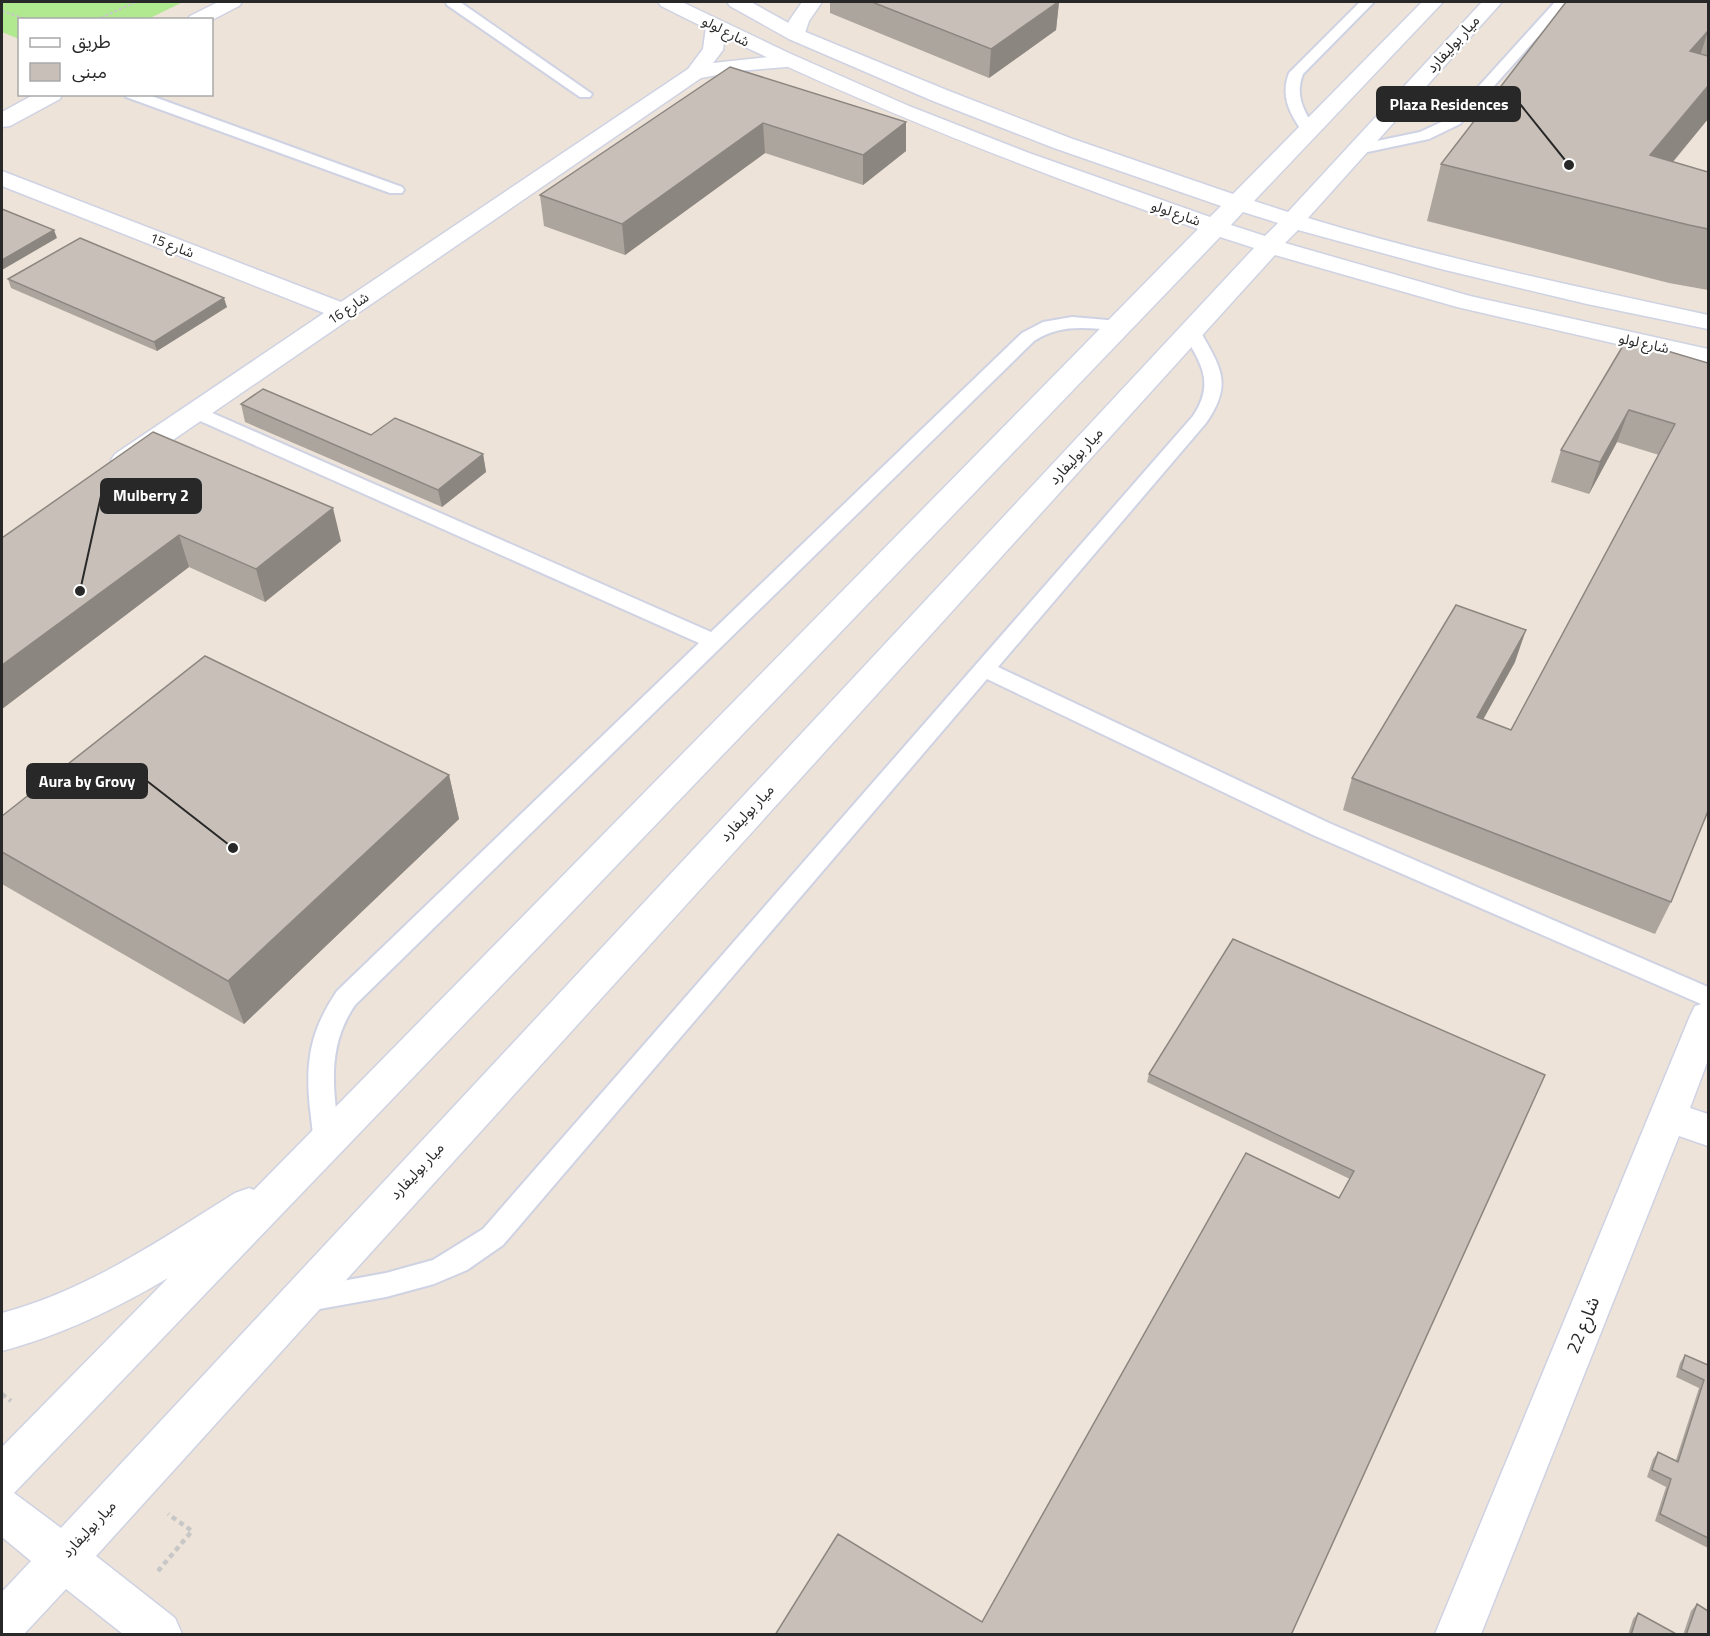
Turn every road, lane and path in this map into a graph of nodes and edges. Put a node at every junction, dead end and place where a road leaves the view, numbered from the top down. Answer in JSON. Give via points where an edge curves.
{"nodes":[{"id":1,"x":136,"y":2,"type":"edge"},
{"id":2,"x":232,"y":2,"type":"edge"},
{"id":3,"x":452,"y":2,"type":"edge"},
{"id":4,"x":668,"y":2,"type":"edge"},
{"id":5,"x":738,"y":2,"type":"edge"},
{"id":6,"x":812,"y":2,"type":"edge"},
{"id":7,"x":1367,"y":2,"type":"edge"},
{"id":8,"x":1433,"y":2,"type":"edge"},
{"id":9,"x":1492,"y":2,"type":"edge"},
{"id":10,"x":1562,"y":2,"type":"edge"},
{"id":11,"x":2,"y":11,"type":"edge"},
{"id":12,"x":22,"y":18,"type":"edge"},
{"id":13,"x":100,"y":18,"type":"edge"},
{"id":14,"x":201,"y":18,"type":"edge"},
{"id":15,"x":716,"y":27,"type":"junction"},
{"id":16,"x":796,"y":35,"type":"junction"},
{"id":17,"x":786,"y":61,"type":"junction"},
{"id":18,"x":695,"y":73,"type":"junction"},
{"id":19,"x":585,"y":94,"type":"dead end"},
{"id":20,"x":48,"y":96,"type":"edge"},
{"id":21,"x":137,"y":96,"type":"edge"},
{"id":22,"x":2,"y":121,"type":"edge"},
{"id":23,"x":1309,"y":131,"type":"junction"},
{"id":24,"x":1358,"y":149,"type":"junction"},
{"id":25,"x":2,"y":178,"type":"edge"},
{"id":26,"x":396,"y":190,"type":"dead end"},
{"id":27,"x":1238,"y":203,"type":"junction"},
{"id":28,"x":1292,"y":220,"type":"junction"},
{"id":29,"x":1215,"y":227,"type":"junction"},
{"id":30,"x":1270,"y":246,"type":"junction"},
{"id":31,"x":343,"y":312,"type":"junction"},
{"id":32,"x":1708,"y":322,"type":"edge"},
{"id":33,"x":1119,"y":326,"type":"junction"},
{"id":34,"x":1191,"y":331,"type":"junction"},
{"id":35,"x":1708,"y":357,"type":"edge"},
{"id":36,"x":195,"y":412,"type":"junction"},
{"id":37,"x":111,"y":470,"type":"edge"},
{"id":38,"x":714,"y":642,"type":"junction"},
{"id":39,"x":985,"y":669,"type":"junction"},
{"id":40,"x":1708,"y":997,"type":"edge"},
{"id":41,"x":1708,"y":1016,"type":"edge"},
{"id":42,"x":1668,"y":1116,"type":"junction"},
{"id":43,"x":1708,"y":1130,"type":"edge"},
{"id":44,"x":327,"y":1142,"type":"junction"},
{"id":45,"x":292,"y":1179,"type":"junction"},
{"id":46,"x":299,"y":1299,"type":"junction"},
{"id":47,"x":2,"y":1332,"type":"edge"},
{"id":48,"x":2,"y":1477,"type":"edge"},
{"id":49,"x":2,"y":1510,"type":"edge"},
{"id":50,"x":62,"y":1558,"type":"junction"},
{"id":51,"x":2,"y":1625,"type":"edge"},
{"id":52,"x":159,"y":1635,"type":"edge"},
{"id":53,"x":1458,"y":1635,"type":"edge"}],
"edges":[{"from":1,"to":13,"type":"path"},
{"from":2,"to":14,"type":"street"},
{"from":3,"to":19,"type":"lane"},
{"from":4,"to":15,"type":"street","name":"شارع لولو"},
{"from":5,"to":16,"type":"street","name":"شارع لولو"},
{"from":6,"to":16,"type":"street","via":[[799,21]]},
{"from":7,"to":23,"type":"lane","via":[[1296,73],[1290,85],[1291,97]]},
{"from":8,"to":23,"type":"street"},
{"from":9,"to":24,"type":"street","name":"ميار بوليفارد"},
{"from":10,"to":24,"type":"lane","via":[[1455,121],[1424,136]]},
{"from":11,"to":12,"type":"path"},
{"from":15,"to":17,"type":"street","name":"شارع لولو"},
{"from":15,"to":18,"type":"street","name":"شارع 16","via":[[713,50]]},
{"from":16,"to":27,"type":"street","name":"شارع لولو","via":[[1062,143]]},
{"from":17,"to":18,"type":"street","name":"شارع 16"},
{"from":17,"to":29,"type":"street","name":"شارع لولو","via":[[1043,167]]},
{"from":18,"to":31,"type":"street","name":"شارع 16"},
{"from":20,"to":22,"type":"street"},
{"from":21,"to":26,"type":"lane"},
{"from":23,"to":27,"type":"street"},
{"from":24,"to":28,"type":"street","name":"ميار بوليفارد"},
{"from":25,"to":31,"type":"street","name":"شارع 15"},
{"from":27,"to":28,"type":"street","name":"شارع لولو"},
{"from":27,"to":29,"type":"street"},
{"from":28,"to":30,"type":"street","name":"ميار بوليفارد"},
{"from":28,"to":32,"type":"street","name":"شارع لولو","via":[[1441,262]]},
{"from":29,"to":30,"type":"street","name":"شارع لولو"},
{"from":29,"to":33,"type":"street"},
{"from":30,"to":34,"type":"street","name":"ميار بوليفارد"},
{"from":30,"to":35,"type":"street","name":"شارع لولو","via":[[1432,293]]},
{"from":31,"to":36,"type":"street","name":"شارع 16"},
{"from":33,"to":38,"type":"lane","via":[[1067,322],[1037,329]]},
{"from":33,"to":44,"type":"street"},
{"from":34,"to":39,"type":"lane","via":[[1213,368],[1215,394],[1209,407]]},
{"from":34,"to":46,"type":"street","name":"ميار بوليفارد"},
{"from":36,"to":37,"type":"street","name":"شارع 16"},
{"from":36,"to":38,"type":"lane"},
{"from":38,"to":44,"type":"lane","via":[[346,998],[329,1024],[321,1052]]},
{"from":39,"to":40,"type":"lane","via":[[1321,829]]},
{"from":39,"to":46,"type":"lane","via":[[493,1237],[436,1272]]},
{"from":41,"to":42,"type":"street","name":"شارع 22"},
{"from":42,"to":43,"type":"street"},
{"from":42,"to":53,"type":"street","name":"شارع 22"},
{"from":44,"to":45,"type":"street"},
{"from":45,"to":47,"type":"street","via":[[82,1303]]},
{"from":45,"to":48,"type":"street"},
{"from":46,"to":50,"type":"street","name":"ميار بوليفارد"},
{"from":49,"to":50,"type":"street"},
{"from":50,"to":51,"type":"street","name":"ميار بوليفارد"},
{"from":50,"to":52,"type":"street"}]}
